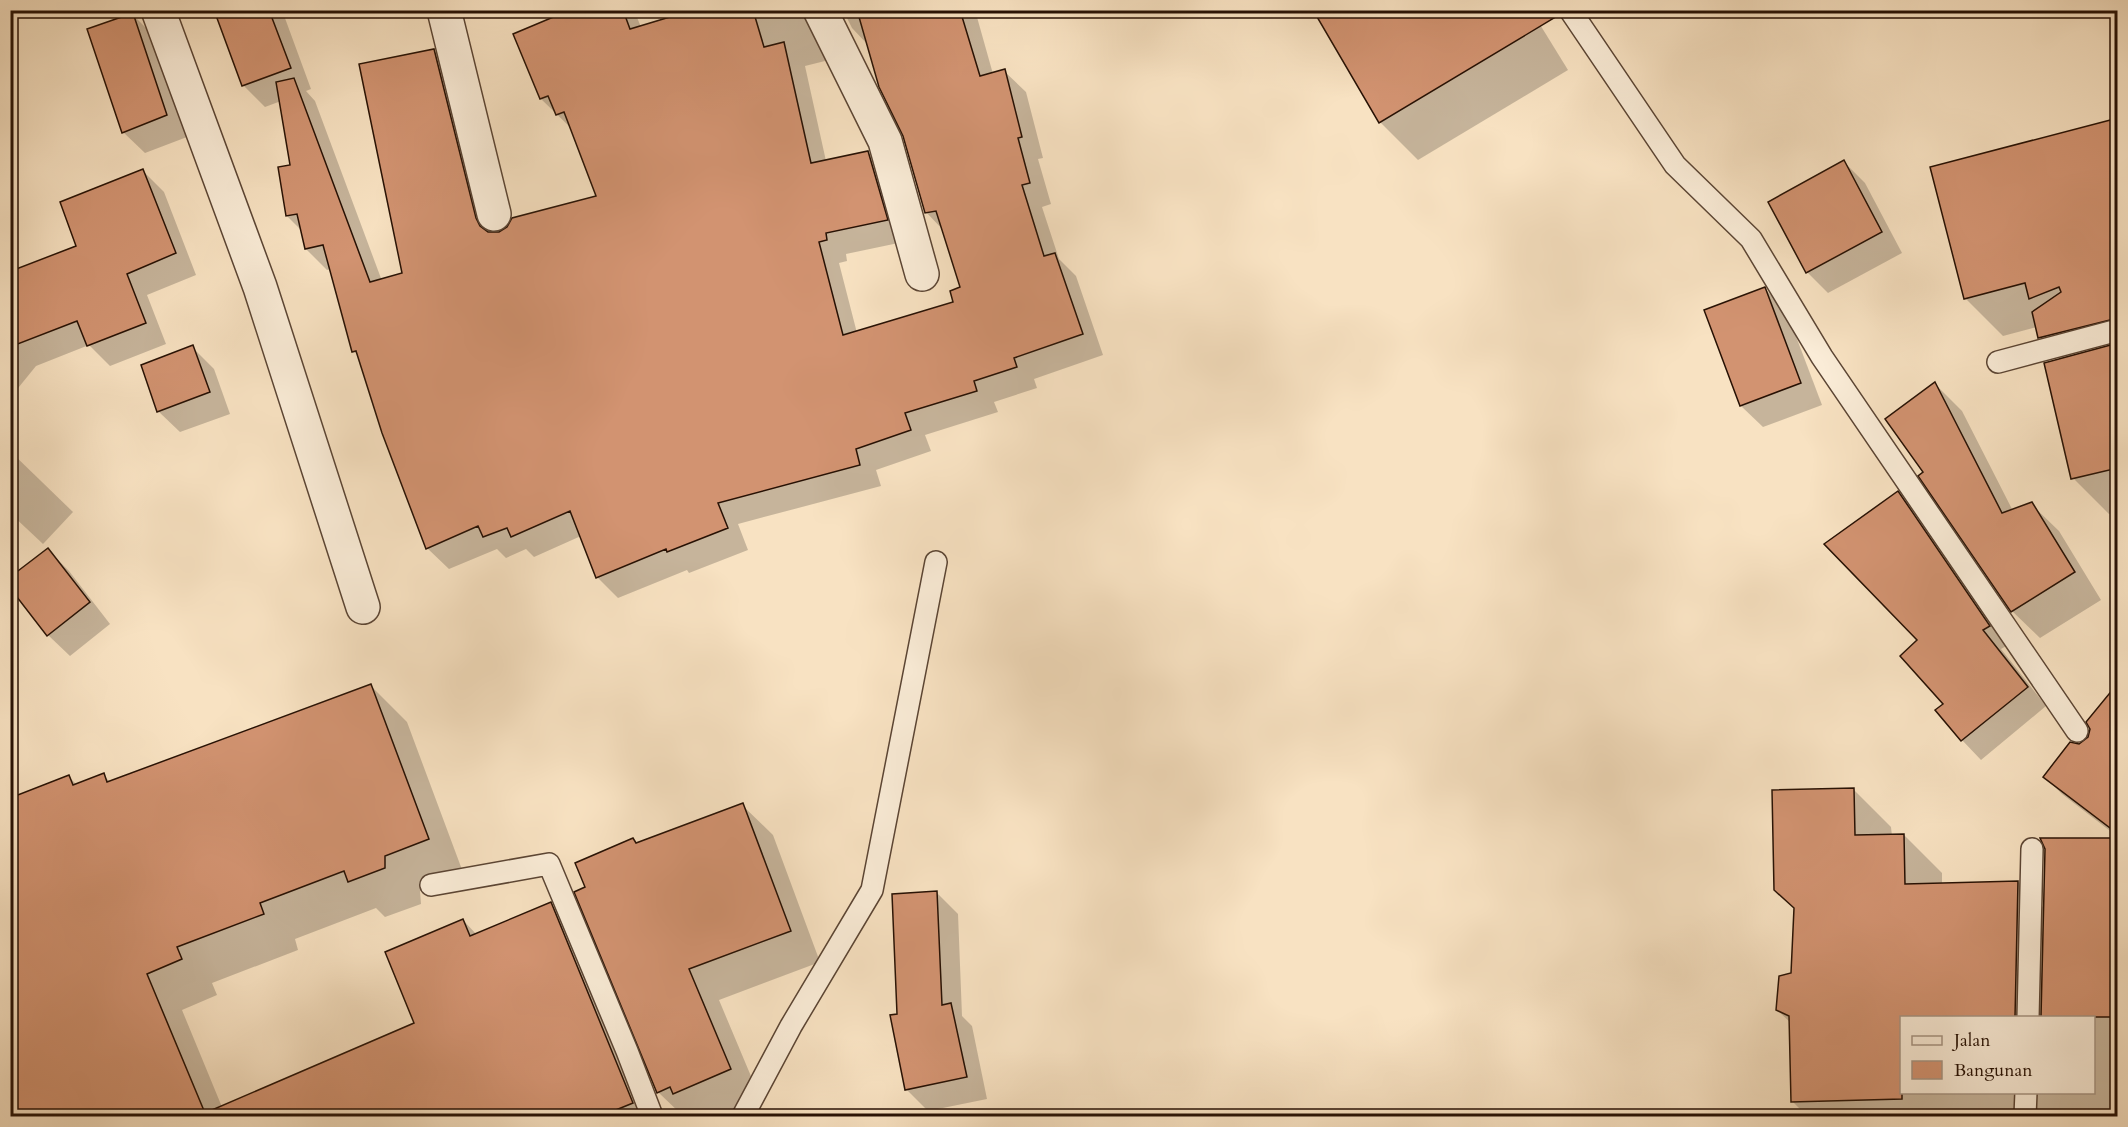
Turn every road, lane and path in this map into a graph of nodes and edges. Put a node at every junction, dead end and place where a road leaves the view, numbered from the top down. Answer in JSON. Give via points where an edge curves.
{"nodes":[{"id":1,"x":158,"y":10,"type":"edge"},
{"id":2,"x":444,"y":10,"type":"edge"},
{"id":3,"x":820,"y":10,"type":"edge"},
{"id":4,"x":1570,"y":10,"type":"edge"},
{"id":5,"x":494,"y":214,"type":"dead end"},
{"id":6,"x":922,"y":274,"type":"dead end"},
{"id":7,"x":2118,"y":330,"type":"edge"},
{"id":8,"x":1998,"y":362,"type":"dead end"},
{"id":9,"x":936,"y":562,"type":"dead end"},
{"id":10,"x":363,"y":607,"type":"dead end"},
{"id":11,"x":2077,"y":731,"type":"dead end"},
{"id":12,"x":2032,"y":849,"type":"dead end"},
{"id":13,"x":431,"y":885,"type":"dead end"},
{"id":14,"x":2028,"y":1016,"type":"edge"},
{"id":15,"x":2026,"y":1094,"type":"edge"},
{"id":16,"x":652,"y":1116,"type":"edge"},
{"id":17,"x":743,"y":1116,"type":"edge"},
{"id":18,"x":2025,"y":1116,"type":"edge"}],
"edges":[{"from":1,"to":10,"type":"street","via":[[260,287]]},
{"from":2,"to":5,"type":"street"},
{"from":3,"to":6,"type":"street","via":[[885,141]]},
{"from":4,"to":11,"type":"lane","via":[[1675,165],[1752,239],[1822,357]]},
{"from":7,"to":8,"type":"lane"},
{"from":9,"to":17,"type":"lane","via":[[872,890]]},
{"from":12,"to":14,"type":"lane"},
{"from":13,"to":16,"type":"lane","via":[[549,864]]},
{"from":15,"to":18,"type":"lane"}]}
